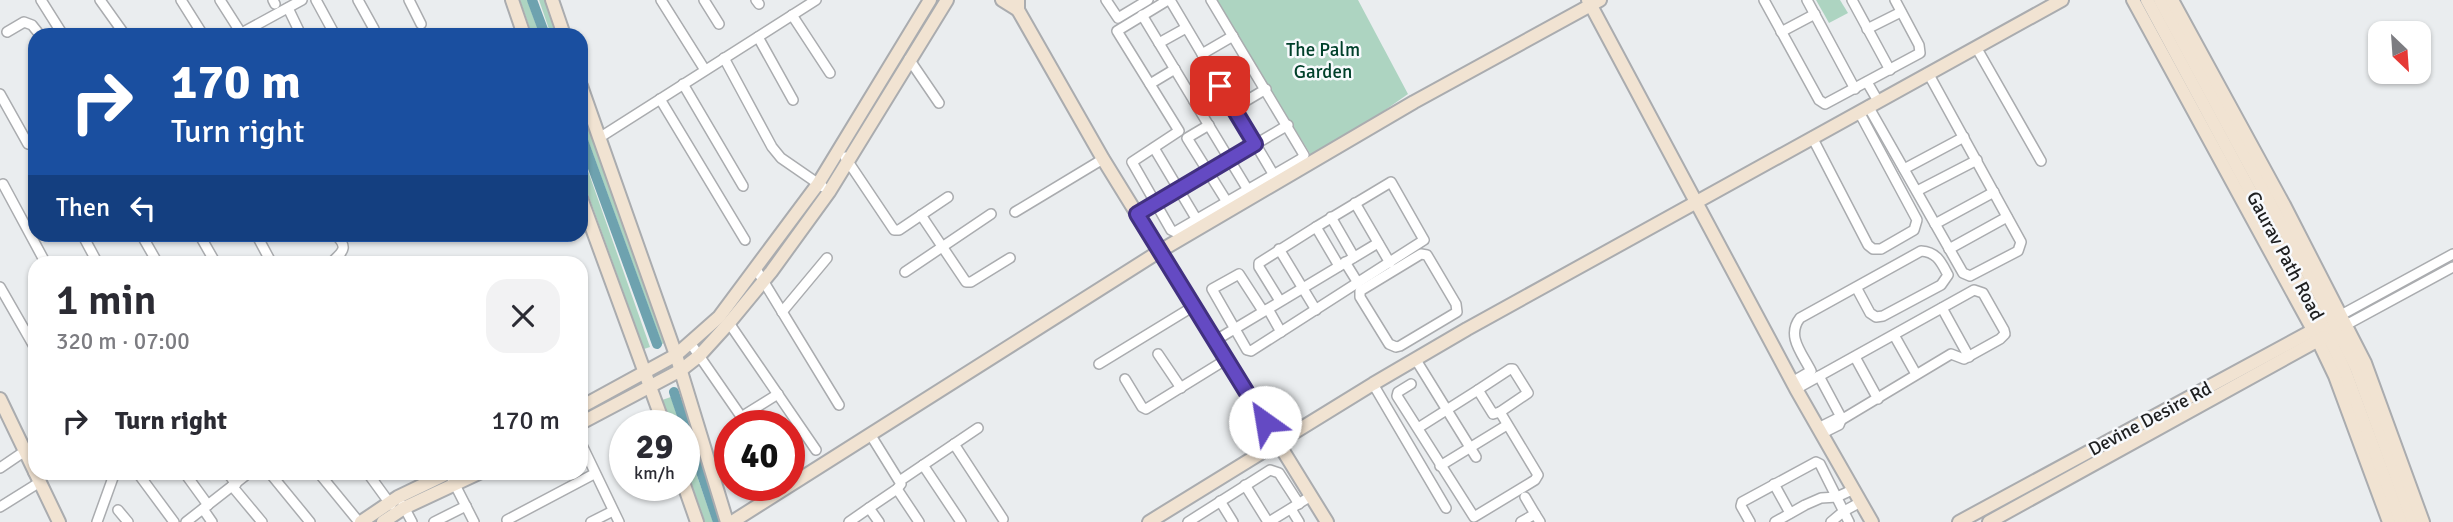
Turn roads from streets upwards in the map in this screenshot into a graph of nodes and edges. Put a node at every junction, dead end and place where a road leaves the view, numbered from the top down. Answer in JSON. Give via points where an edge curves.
{"nodes":[{"id":1,"x":41,"y":0,"type":"edge"},
{"id":2,"x":100,"y":0,"type":"edge"},
{"id":3,"x":181,"y":0,"type":"edge"},
{"id":4,"x":220,"y":0,"type":"edge"},
{"id":5,"x":302,"y":0,"type":"edge"},
{"id":6,"x":316,"y":0,"type":"edge"},
{"id":7,"x":358,"y":0,"type":"edge"},
{"id":8,"x":409,"y":0,"type":"edge"},
{"id":9,"x":512,"y":0,"type":"edge"},
{"id":10,"x":553,"y":0,"type":"edge"},
{"id":11,"x":662,"y":0,"type":"edge"},
{"id":12,"x":704,"y":0,"type":"edge"},
{"id":13,"x":816,"y":0,"type":"edge"},
{"id":14,"x":930,"y":0,"type":"edge"},
{"id":15,"x":947,"y":0,"type":"edge"},
{"id":16,"x":1002,"y":0,"type":"edge"},
{"id":17,"x":1106,"y":0,"type":"edge"},
{"id":18,"x":1147,"y":0,"type":"edge"},
{"id":19,"x":1169,"y":0,"type":"edge"},
{"id":20,"x":1211,"y":0,"type":"edge"},
{"id":21,"x":1764,"y":0,"type":"edge"},
{"id":22,"x":1807,"y":0,"type":"edge"},
{"id":23,"x":1852,"y":0,"type":"edge"},
{"id":24,"x":1895,"y":0,"type":"edge"},
{"id":25,"x":2062,"y":0,"type":"edge"},
{"id":26,"x":2133,"y":0,"type":"edge"},
{"id":27,"x":2147,"y":0,"type":"edge"},
{"id":28,"x":2160,"y":0,"type":"edge"},
{"id":29,"x":2172,"y":0,"type":"edge"},
{"id":30,"x":1593,"y":2,"type":"edge"},
{"id":31,"x":1018,"y":5,"type":"edge"},
{"id":32,"x":288,"y":8,"type":"junction"},
{"id":33,"x":1901,"y":12,"type":"junction"},
{"id":34,"x":1815,"y":14,"type":"junction"},
{"id":35,"x":792,"y":15,"type":"junction"},
{"id":36,"x":1142,"y":15,"type":"junction"},
{"id":37,"x":421,"y":24,"type":"dead end"},
{"id":38,"x":719,"y":24,"type":"dead end"},
{"id":39,"x":34,"y":28,"type":"edge"},
{"id":40,"x":59,"y":28,"type":"edge"},
{"id":41,"x":120,"y":28,"type":"edge"},
{"id":42,"x":199,"y":28,"type":"edge"},
{"id":43,"x":236,"y":28,"type":"edge"},
{"id":44,"x":260,"y":28,"type":"edge"},
{"id":45,"x":298,"y":28,"type":"edge"},
{"id":46,"x":331,"y":28,"type":"edge"},
{"id":47,"x":373,"y":28,"type":"edge"},
{"id":48,"x":522,"y":28,"type":"edge"},
{"id":49,"x":562,"y":28,"type":"edge"},
{"id":50,"x":1186,"y":28,"type":"junction"},
{"id":51,"x":1867,"y":29,"type":"junction"},
{"id":52,"x":7,"y":32,"type":"dead end"},
{"id":53,"x":1781,"y":32,"type":"junction"},
{"id":54,"x":1233,"y":36,"type":"junction"},
{"id":55,"x":758,"y":37,"type":"junction"},
{"id":56,"x":911,"y":42,"type":"junction"},
{"id":57,"x":1159,"y":43,"type":"junction"},
{"id":58,"x":1976,"y":47,"type":"junction"},
{"id":59,"x":1202,"y":54,"type":"junction"},
{"id":60,"x":724,"y":58,"type":"junction"},
{"id":61,"x":909,"y":59,"type":"junction"},
{"id":62,"x":1175,"y":69,"type":"junction"},
{"id":63,"x":705,"y":70,"type":"junction"},
{"id":64,"x":1889,"y":70,"type":"junction"},
{"id":65,"x":830,"y":73,"type":"dead end"},
{"id":66,"x":1928,"y":73,"type":"junction"},
{"id":67,"x":1870,"y":81,"type":"junction"},
{"id":68,"x":683,"y":84,"type":"junction"},
{"id":69,"x":1150,"y":84,"type":"junction"},
{"id":70,"x":1220,"y":86,"type":"junction"},
{"id":71,"x":1266,"y":89,"type":"junction"},
{"id":72,"x":1854,"y":89,"type":"junction"},
{"id":73,"x":0,"y":94,"type":"edge"},
{"id":74,"x":660,"y":99,"type":"junction"},
{"id":75,"x":793,"y":100,"type":"dead end"},
{"id":76,"x":1195,"y":101,"type":"junction"},
{"id":77,"x":876,"y":103,"type":"junction"},
{"id":78,"x":939,"y":103,"type":"dead end"},
{"id":79,"x":1872,"y":104,"type":"junction"},
{"id":80,"x":588,"y":107,"type":"edge"},
{"id":81,"x":1234,"y":108,"type":"junction"},
{"id":82,"x":1209,"y":125,"type":"junction"},
{"id":83,"x":1288,"y":125,"type":"junction"},
{"id":84,"x":1183,"y":135,"type":"junction"},
{"id":85,"x":1812,"y":137,"type":"junction"},
{"id":86,"x":1964,"y":137,"type":"junction"},
{"id":87,"x":598,"y":138,"type":"junction"},
{"id":88,"x":28,"y":144,"type":"dead end"},
{"id":89,"x":1255,"y":144,"type":"junction"},
{"id":90,"x":1154,"y":148,"type":"junction"},
{"id":91,"x":840,"y":149,"type":"junction"},
{"id":92,"x":1103,"y":159,"type":"junction"},
{"id":93,"x":1229,"y":159,"type":"junction"},
{"id":94,"x":1977,"y":160,"type":"junction"},
{"id":95,"x":2041,"y":161,"type":"dead end"},
{"id":96,"x":849,"y":162,"type":"junction"},
{"id":97,"x":1904,"y":169,"type":"junction"},
{"id":98,"x":1208,"y":171,"type":"junction"},
{"id":99,"x":1276,"y":178,"type":"junction"},
{"id":100,"x":3,"y":184,"type":"dead end"},
{"id":101,"x":743,"y":186,"type":"dead end"},
{"id":102,"x":824,"y":188,"type":"junction"},
{"id":103,"x":1179,"y":189,"type":"junction"},
{"id":104,"x":1248,"y":190,"type":"junction"},
{"id":105,"x":1917,"y":191,"type":"junction"},
{"id":106,"x":1994,"y":192,"type":"junction"},
{"id":107,"x":948,"y":197,"type":"dead end"},
{"id":108,"x":1696,"y":201,"type":"junction"},
{"id":109,"x":1227,"y":202,"type":"junction"},
{"id":110,"x":1156,"y":203,"type":"junction"},
{"id":111,"x":1355,"y":203,"type":"junction"},
{"id":112,"x":1015,"y":212,"type":"dead end"},
{"id":113,"x":990,"y":214,"type":"dead end"},
{"id":114,"x":1137,"y":214,"type":"junction"},
{"id":115,"x":921,"y":215,"type":"junction"},
{"id":116,"x":588,"y":217,"type":"edge"},
{"id":117,"x":1331,"y":217,"type":"junction"},
{"id":118,"x":2007,"y":217,"type":"junction"},
{"id":119,"x":1197,"y":220,"type":"junction"},
{"id":120,"x":798,"y":224,"type":"junction"},
{"id":121,"x":1935,"y":224,"type":"junction"},
{"id":122,"x":1316,"y":227,"type":"junction"},
{"id":123,"x":28,"y":230,"type":"edge"},
{"id":124,"x":745,"y":240,"type":"dead end"},
{"id":125,"x":1378,"y":243,"type":"junction"},
{"id":126,"x":942,"y":246,"type":"junction"},
{"id":127,"x":1949,"y":248,"type":"junction"},
{"id":128,"x":1279,"y":249,"type":"junction"},
{"id":129,"x":1160,"y":251,"type":"junction"},
{"id":130,"x":2453,"y":254,"type":"edge"},
{"id":131,"x":1354,"y":257,"type":"junction"},
{"id":132,"x":827,"y":258,"type":"dead end"},
{"id":133,"x":1010,"y":258,"type":"dead end"},
{"id":134,"x":1390,"y":263,"type":"junction"},
{"id":135,"x":1342,"y":264,"type":"junction"},
{"id":136,"x":2453,"y":267,"type":"edge"},
{"id":137,"x":756,"y":269,"type":"junction"},
{"id":138,"x":905,"y":271,"type":"dead end"},
{"id":139,"x":764,"y":281,"type":"junction"},
{"id":140,"x":1358,"y":283,"type":"junction"},
{"id":141,"x":0,"y":287,"type":"edge"},
{"id":142,"x":1856,"y":287,"type":"junction"},
{"id":143,"x":1303,"y":288,"type":"junction"},
{"id":144,"x":1280,"y":301,"type":"junction"},
{"id":145,"x":1194,"y":306,"type":"junction"},
{"id":146,"x":1942,"y":308,"type":"junction"},
{"id":147,"x":1265,"y":310,"type":"junction"},
{"id":148,"x":1316,"y":310,"type":"junction"},
{"id":149,"x":782,"y":312,"type":"junction"},
{"id":150,"x":1457,"y":312,"type":"junction"},
{"id":151,"x":729,"y":323,"type":"junction"},
{"id":152,"x":1234,"y":328,"type":"junction"},
{"id":153,"x":2330,"y":328,"type":"junction"},
{"id":154,"x":1467,"y":330,"type":"junction"},
{"id":155,"x":1281,"y":332,"type":"junction"},
{"id":156,"x":1894,"y":335,"type":"junction"},
{"id":157,"x":28,"y":336,"type":"edge"},
{"id":158,"x":1216,"y":340,"type":"junction"},
{"id":159,"x":691,"y":344,"type":"junction"},
{"id":160,"x":1158,"y":354,"type":"dead end"},
{"id":161,"x":676,"y":355,"type":"junction"},
{"id":162,"x":699,"y":356,"type":"junction"},
{"id":163,"x":1855,"y":357,"type":"junction"},
{"id":164,"x":1969,"y":357,"type":"junction"},
{"id":165,"x":1227,"y":359,"type":"junction"},
{"id":166,"x":1416,"y":360,"type":"junction"},
{"id":167,"x":1099,"y":364,"type":"dead end"},
{"id":168,"x":681,"y":370,"type":"junction"},
{"id":169,"x":646,"y":372,"type":"junction"},
{"id":170,"x":1916,"y":374,"type":"junction"},
{"id":171,"x":1819,"y":376,"type":"junction"},
{"id":172,"x":1125,"y":379,"type":"dead end"},
{"id":173,"x":1373,"y":384,"type":"junction"},
{"id":174,"x":1410,"y":384,"type":"dead end"},
{"id":175,"x":1794,"y":386,"type":"junction"},
{"id":176,"x":652,"y":387,"type":"junction"},
{"id":177,"x":1181,"y":388,"type":"junction"},
{"id":178,"x":1478,"y":390,"type":"junction"},
{"id":179,"x":778,"y":394,"type":"junction"},
{"id":180,"x":0,"y":398,"type":"edge"},
{"id":181,"x":1878,"y":399,"type":"junction"},
{"id":182,"x":588,"y":403,"type":"edge"},
{"id":183,"x":839,"y":405,"type":"dead end"},
{"id":184,"x":659,"y":410,"type":"edge"},
{"id":185,"x":736,"y":410,"type":"edge"},
{"id":186,"x":758,"y":410,"type":"edge"},
{"id":187,"x":1447,"y":410,"type":"junction"},
{"id":188,"x":1500,"y":412,"type":"junction"},
{"id":189,"x":588,"y":419,"type":"edge"},
{"id":190,"x":1842,"y":419,"type":"junction"},
{"id":191,"x":1507,"y":425,"type":"junction"},
{"id":192,"x":978,"y":428,"type":"dead end"},
{"id":193,"x":1418,"y":428,"type":"junction"},
{"id":194,"x":1819,"y":431,"type":"junction"},
{"id":195,"x":870,"y":434,"type":"junction"},
{"id":196,"x":1278,"y":443,"type":"junction"},
{"id":197,"x":954,"y":444,"type":"junction"},
{"id":198,"x":816,"y":450,"type":"dead end"},
{"id":199,"x":25,"y":452,"type":"junction"},
{"id":200,"x":1473,"y":453,"type":"junction"},
{"id":201,"x":28,"y":458,"type":"edge"},
{"id":202,"x":588,"y":460,"type":"edge"},
{"id":203,"x":923,"y":465,"type":"junction"},
{"id":204,"x":1440,"y":466,"type":"junction"},
{"id":205,"x":0,"y":468,"type":"edge"},
{"id":206,"x":594,"y":474,"type":"junction"},
{"id":207,"x":805,"y":475,"type":"edge"},
{"id":208,"x":588,"y":477,"type":"edge"},
{"id":209,"x":31,"y":480,"type":"edge"},
{"id":210,"x":39,"y":480,"type":"edge"},
{"id":211,"x":110,"y":480,"type":"edge"},
{"id":212,"x":144,"y":480,"type":"edge"},
{"id":213,"x":189,"y":480,"type":"edge"},
{"id":214,"x":232,"y":480,"type":"edge"},
{"id":215,"x":240,"y":480,"type":"edge"},
{"id":216,"x":276,"y":480,"type":"edge"},
{"id":217,"x":325,"y":480,"type":"edge"},
{"id":218,"x":374,"y":480,"type":"edge"},
{"id":219,"x":438,"y":480,"type":"edge"},
{"id":220,"x":452,"y":480,"type":"edge"},
{"id":221,"x":465,"y":480,"type":"edge"},
{"id":222,"x":583,"y":480,"type":"edge"},
{"id":223,"x":1774,"y":484,"type":"junction"},
{"id":224,"x":234,"y":485,"type":"junction"},
{"id":225,"x":455,"y":485,"type":"junction"},
{"id":226,"x":899,"y":485,"type":"junction"},
{"id":227,"x":1245,"y":485,"type":"junction"},
{"id":228,"x":1852,"y":490,"type":"junction"},
{"id":229,"x":1311,"y":496,"type":"junction"},
{"id":230,"x":1525,"y":497,"type":"dead end"},
{"id":231,"x":1837,"y":497,"type":"junction"},
{"id":232,"x":689,"y":501,"type":"edge"},
{"id":233,"x":763,"y":501,"type":"edge"},
{"id":234,"x":1220,"y":502,"type":"junction"},
{"id":235,"x":1859,"y":503,"type":"junction"},
{"id":236,"x":397,"y":505,"type":"junction"},
{"id":237,"x":466,"y":506,"type":"junction"},
{"id":238,"x":1295,"y":506,"type":"junction"},
{"id":239,"x":0,"y":507,"type":"edge"},
{"id":240,"x":205,"y":507,"type":"junction"},
{"id":241,"x":869,"y":508,"type":"junction"},
{"id":242,"x":1446,"y":508,"type":"dead end"},
{"id":243,"x":118,"y":510,"type":"dead end"},
{"id":244,"x":613,"y":511,"type":"junction"},
{"id":245,"x":1844,"y":511,"type":"junction"},
{"id":246,"x":1790,"y":513,"type":"junction"},
{"id":247,"x":1202,"y":518,"type":"edge"},
{"id":248,"x":1538,"y":518,"type":"edge"},
{"id":249,"x":1003,"y":519,"type":"dead end"},
{"id":250,"x":507,"y":520,"type":"dead end"},
{"id":251,"x":57,"y":521,"type":"edge"},
{"id":252,"x":97,"y":522,"type":"edge"},
{"id":253,"x":128,"y":522,"type":"edge"},
{"id":254,"x":174,"y":522,"type":"edge"},
{"id":255,"x":186,"y":522,"type":"edge"},
{"id":256,"x":212,"y":522,"type":"edge"},
{"id":257,"x":262,"y":522,"type":"edge"},
{"id":258,"x":310,"y":522,"type":"edge"},
{"id":259,"x":360,"y":522,"type":"edge"},
{"id":260,"x":383,"y":522,"type":"edge"},
{"id":261,"x":412,"y":522,"type":"edge"},
{"id":262,"x":434,"y":522,"type":"edge"},
{"id":263,"x":474,"y":522,"type":"edge"},
{"id":264,"x":591,"y":522,"type":"edge"},
{"id":265,"x":619,"y":522,"type":"edge"},
{"id":266,"x":696,"y":522,"type":"edge"},
{"id":267,"x":730,"y":522,"type":"edge"},
{"id":268,"x":849,"y":522,"type":"edge"},
{"id":269,"x":878,"y":522,"type":"edge"},
{"id":270,"x":919,"y":522,"type":"edge"},
{"id":271,"x":961,"y":522,"type":"edge"},
{"id":272,"x":1149,"y":522,"type":"edge"},
{"id":273,"x":1188,"y":522,"type":"edge"},
{"id":274,"x":1233,"y":522,"type":"edge"},
{"id":275,"x":1269,"y":522,"type":"edge"},
{"id":276,"x":1299,"y":522,"type":"edge"},
{"id":277,"x":1327,"y":522,"type":"edge"},
{"id":278,"x":1521,"y":522,"type":"edge"},
{"id":279,"x":1750,"y":522,"type":"edge"},
{"id":280,"x":1775,"y":522,"type":"edge"},
{"id":281,"x":1830,"y":522,"type":"edge"},
{"id":282,"x":1849,"y":522,"type":"edge"},
{"id":283,"x":1872,"y":522,"type":"edge"},
{"id":284,"x":1959,"y":522,"type":"edge"},
{"id":285,"x":1989,"y":522,"type":"edge"},
{"id":286,"x":2389,"y":522,"type":"edge"},
{"id":287,"x":2401,"y":522,"type":"edge"},
{"id":288,"x":2413,"y":522,"type":"edge"},
{"id":289,"x":2423,"y":522,"type":"edge"}],
"edges":[{"from":1,"to":40,"type":"street"},
{"from":2,"to":41,"type":"street"},
{"from":3,"to":42,"type":"street"},
{"from":4,"to":43,"type":"street"},
{"from":5,"to":32,"type":"street"},
{"from":6,"to":46,"type":"street"},
{"from":7,"to":47,"type":"street"},
{"from":8,"to":37,"type":"street"},
{"from":9,"to":48,"type":"street"},
{"from":10,"to":49,"type":"street"},
{"from":11,"to":63,"type":"street"},
{"from":12,"to":38,"type":"street"},
{"from":13,"to":35,"type":"street"},
{"from":14,"to":56,"type":"street"},
{"from":15,"to":56,"type":"street"},
{"from":16,"to":31,"type":"street"},
{"from":17,"to":18,"type":"street","via":[[1118,19]]},
{"from":19,"to":36,"type":"street"},
{"from":19,"to":50,"type":"street"},
{"from":20,"to":54,"type":"street"},
{"from":21,"to":53,"type":"street"},
{"from":22,"to":34,"type":"street"},
{"from":23,"to":51,"type":"street"},
{"from":24,"to":33,"type":"street"},
{"from":25,"to":58,"type":"street"},
{"from":26,"to":153,"type":"street"},
{"from":27,"to":153,"type":"street","name":"Gaurav Path Road"},
{"from":28,"to":153,"type":"street","name":"Gaurav Path Road"},
{"from":29,"to":153,"type":"street","via":[[2284,205]]},
{"from":30,"to":99,"type":"street"},
{"from":30,"to":108,"type":"street"},
{"from":31,"to":92,"type":"street"},
{"from":32,"to":44,"type":"street"},
{"from":32,"to":45,"type":"street"},
{"from":33,"to":51,"type":"street"},
{"from":33,"to":64,"type":"street","via":[[1921,50]]},
{"from":34,"to":53,"type":"street"},
{"from":34,"to":72,"type":"street"},
{"from":35,"to":55,"type":"street"},
{"from":35,"to":65,"type":"street"},
{"from":36,"to":57,"type":"street"},
{"from":36,"to":69,"type":"street","via":[[1117,30]]},
{"from":39,"to":52,"type":"street","via":[[24,22]]},
{"from":50,"to":57,"type":"street"},
{"from":50,"to":59,"type":"street"},
{"from":51,"to":64,"type":"street"},
{"from":53,"to":72,"type":"street","via":[[1822,103]]},
{"from":54,"to":59,"type":"street"},
{"from":54,"to":71,"type":"street"},
{"from":55,"to":60,"type":"street"},
{"from":55,"to":75,"type":"street"},
{"from":56,"to":61,"type":"street"},
{"from":56,"to":77,"type":"street"},
{"from":57,"to":62,"type":"street"},
{"from":58,"to":66,"type":"street"},
{"from":58,"to":95,"type":"street"},
{"from":59,"to":70,"type":"street"},
{"from":60,"to":63,"type":"street"},
{"from":60,"to":102,"type":"street","via":[[772,147]]},
{"from":61,"to":77,"type":"street"},
{"from":61,"to":78,"type":"street"},
{"from":62,"to":69,"type":"street"},
{"from":62,"to":76,"type":"street"},
{"from":63,"to":68,"type":"street"},
{"from":64,"to":67,"type":"street"},
{"from":66,"to":79,"type":"street"},
{"from":66,"to":86,"type":"street"},
{"from":67,"to":72,"type":"street"},
{"from":67,"to":79,"type":"street"},
{"from":68,"to":74,"type":"street"},
{"from":68,"to":101,"type":"street"},
{"from":69,"to":84,"type":"street"},
{"from":70,"to":76,"type":"street"},
{"from":70,"to":81,"type":"street"},
{"from":71,"to":81,"type":"street"},
{"from":71,"to":83,"type":"street"},
{"from":73,"to":88,"type":"street"},
{"from":74,"to":87,"type":"street"},
{"from":74,"to":124,"type":"street"},
{"from":76,"to":82,"type":"street"},
{"from":77,"to":91,"type":"street"},
{"from":77,"to":96,"type":"street"},
{"from":79,"to":85,"type":"street"},
{"from":79,"to":85,"type":"street","via":[[1917,220],[1914,230],[1881,249],[1868,244]]},
{"from":79,"to":97,"type":"street"},
{"from":80,"to":87,"type":"street"},
{"from":81,"to":89,"type":"street"},
{"from":82,"to":84,"type":"street"},
{"from":82,"to":93,"type":"street"},
{"from":83,"to":89,"type":"street"},
{"from":83,"to":99,"type":"street","via":[[1304,155]]},
{"from":84,"to":90,"type":"street"},
{"from":84,"to":98,"type":"street"},
{"from":85,"to":108,"type":"street"},
{"from":86,"to":94,"type":"street"},
{"from":86,"to":97,"type":"street"},
{"from":87,"to":161,"type":"street"},
{"from":89,"to":93,"type":"street"},
{"from":89,"to":99,"type":"street"},
{"from":90,"to":103,"type":"street"},
{"from":90,"to":110,"type":"street","via":[[1132,162]]},
{"from":91,"to":96,"type":"street"},
{"from":91,"to":102,"type":"street"},
{"from":92,"to":112,"type":"street"},
{"from":92,"to":114,"type":"street"},
{"from":93,"to":98,"type":"street"},
{"from":93,"to":104,"type":"street"},
{"from":94,"to":105,"type":"street"},
{"from":94,"to":106,"type":"street"},
{"from":96,"to":102,"type":"street"},
{"from":96,"to":115,"type":"street","via":[[894,230]]},
{"from":97,"to":105,"type":"street"},
{"from":98,"to":103,"type":"street"},
{"from":98,"to":109,"type":"street"},
{"from":99,"to":104,"type":"street"},
{"from":99,"to":129,"type":"street"},
{"from":100,"to":123,"type":"street"},
{"from":102,"to":120,"type":"street"},
{"from":103,"to":110,"type":"street"},
{"from":103,"to":119,"type":"street"},
{"from":104,"to":109,"type":"street"},
{"from":105,"to":121,"type":"street"},
{"from":106,"to":118,"type":"street"},
{"from":106,"to":121,"type":"street"},
{"from":107,"to":115,"type":"street"},
{"from":108,"to":154,"type":"street"},
{"from":108,"to":175,"type":"street"},
{"from":109,"to":119,"type":"street"},
{"from":110,"to":114,"type":"street"},
{"from":110,"to":119,"type":"street","via":[[1173,232]]},
{"from":111,"to":117,"type":"street"},
{"from":111,"to":125,"type":"street"},
{"from":111,"to":134,"type":"street","via":[[1388,182],[1393,184],[1424,240]]},
{"from":113,"to":126,"type":"street"},
{"from":114,"to":129,"type":"street"},
{"from":115,"to":126,"type":"street"},
{"from":116,"to":169,"type":"street"},
{"from":117,"to":122,"type":"street"},
{"from":117,"to":131,"type":"street"},
{"from":118,"to":127,"type":"street"},
{"from":118,"to":127,"type":"street","via":[[2021,242],[2018,251],[1967,276]]},
{"from":120,"to":137,"type":"street"},
{"from":120,"to":139,"type":"street"},
{"from":121,"to":127,"type":"street"},
{"from":122,"to":128,"type":"street"},
{"from":122,"to":135,"type":"street"},
{"from":125,"to":131,"type":"street"},
{"from":125,"to":134,"type":"street"},
{"from":126,"to":133,"type":"street","via":[[966,282]]},
{"from":126,"to":138,"type":"street"},
{"from":128,"to":143,"type":"street"},
{"from":128,"to":144,"type":"street","via":[[1261,260],[1259,267]]},
{"from":129,"to":145,"type":"street"},
{"from":129,"to":195,"type":"street"},
{"from":130,"to":153,"type":"street"},
{"from":131,"to":135,"type":"street"},
{"from":132,"to":149,"type":"street"},
{"from":134,"to":140,"type":"street"},
{"from":135,"to":140,"type":"street"},
{"from":135,"to":143,"type":"street"},
{"from":136,"to":153,"type":"street"},
{"from":137,"to":139,"type":"street"},
{"from":137,"to":159,"type":"street"},
{"from":139,"to":149,"type":"street"},
{"from":139,"to":151,"type":"street"},
{"from":140,"to":148,"type":"street"},
{"from":141,"to":157,"type":"street"},
{"from":142,"to":142,"type":"street","via":[[1922,251],[1939,258],[1948,275],[1941,285],[1876,317]]},
{"from":142,"to":175,"type":"street","via":[[1800,318],[1794,326],[1793,337],[1811,371]]},
{"from":143,"to":144,"type":"street"},
{"from":143,"to":148,"type":"street"},
{"from":144,"to":147,"type":"street"},
{"from":145,"to":158,"type":"street"},
{"from":145,"to":167,"type":"street"},
{"from":146,"to":156,"type":"street"},
{"from":146,"to":164,"type":"street"},
{"from":146,"to":164,"type":"street","via":[[1974,290],[1981,291],[2004,330],[2000,339]]},
{"from":147,"to":152,"type":"street"},
{"from":147,"to":152,"type":"street","via":[[1239,274],[1213,288]]},
{"from":147,"to":155,"type":"street"},
{"from":148,"to":155,"type":"street"},
{"from":149,"to":183,"type":"street"},
{"from":150,"to":150,"type":"street","via":[[1425,254],[1359,294],[1389,344],[1396,347]]},
{"from":150,"to":154,"type":"street"},
{"from":151,"to":162,"type":"street"},
{"from":151,"to":179,"type":"street"},
{"from":152,"to":155,"type":"street","via":[[1251,351]]},
{"from":152,"to":158,"type":"street"},
{"from":153,"to":284,"type":"street","name":"Devine Desire Rd"},
{"from":153,"to":285,"type":"street","name":"Devine Desire Rd"},
{"from":153,"to":286,"type":"street","via":[[2335,376]]},
{"from":153,"to":287,"type":"street","name":"Gaurav Path Road"},
{"from":153,"to":288,"type":"street","name":"Gaurav Path Road","via":[[2356,367]]},
{"from":153,"to":289,"type":"street","via":[[2365,363]]},
{"from":154,"to":166,"type":"street"},
{"from":156,"to":163,"type":"street"},
{"from":156,"to":170,"type":"street"},
{"from":158,"to":165,"type":"street"},
{"from":159,"to":161,"type":"street"},
{"from":159,"to":162,"type":"street"},
{"from":160,"to":177,"type":"street"},
{"from":161,"to":168,"type":"street"},
{"from":161,"to":169,"type":"street"},
{"from":162,"to":168,"type":"street"},
{"from":162,"to":185,"type":"street"},
{"from":163,"to":171,"type":"street"},
{"from":163,"to":181,"type":"street"},
{"from":164,"to":170,"type":"street","via":[[1951,354]]},
{"from":165,"to":177,"type":"street"},
{"from":165,"to":196,"type":"street"},
{"from":166,"to":173,"type":"street"},
{"from":166,"to":187,"type":"street"},
{"from":168,"to":176,"type":"street"},
{"from":168,"to":267,"type":"street"},
{"from":169,"to":176,"type":"street"},
{"from":169,"to":182,"type":"street"},
{"from":170,"to":181,"type":"street"},
{"from":171,"to":175,"type":"street"},
{"from":171,"to":190,"type":"street"},
{"from":172,"to":177,"type":"street","via":[[1146,409]]},
{"from":173,"to":196,"type":"street"},
{"from":173,"to":242,"type":"street"},
{"from":174,"to":193,"type":"street","via":[[1397,394]]},
{"from":175,"to":194,"type":"street"},
{"from":176,"to":184,"type":"street"},
{"from":176,"to":189,"type":"street"},
{"from":178,"to":187,"type":"street"},
{"from":178,"to":188,"type":"street","via":[[1493,414]]},
{"from":178,"to":188,"type":"street","via":[[1513,369],[1528,393]]},
{"from":179,"to":186,"type":"street"},
{"from":179,"to":198,"type":"street"},
{"from":180,"to":199,"type":"street"},
{"from":181,"to":190,"type":"street"},
{"from":187,"to":193,"type":"street"},
{"from":187,"to":200,"type":"street"},
{"from":188,"to":191,"type":"street"},
{"from":190,"to":194,"type":"street"},
{"from":191,"to":200,"type":"street"},
{"from":191,"to":204,"type":"street","via":[[1537,477],[1477,516],[1471,514]]},
{"from":192,"to":197,"type":"street"},
{"from":193,"to":204,"type":"street"},
{"from":194,"to":228,"type":"street"},
{"from":195,"to":207,"type":"street"},
{"from":195,"to":226,"type":"street"},
{"from":196,"to":229,"type":"street"},
{"from":196,"to":272,"type":"street"},
{"from":197,"to":203,"type":"street"},
{"from":197,"to":249,"type":"street"},
{"from":199,"to":201,"type":"street"},
{"from":199,"to":205,"type":"street"},
{"from":200,"to":204,"type":"street"},
{"from":202,"to":206,"type":"street"},
{"from":203,"to":226,"type":"street"},
{"from":203,"to":271,"type":"street"},
{"from":206,"to":208,"type":"street"},
{"from":206,"to":244,"type":"street"},
{"from":209,"to":239,"type":"street"},
{"from":210,"to":251,"type":"street"},
{"from":211,"to":252,"type":"street"},
{"from":212,"to":254,"type":"street"},
{"from":213,"to":240,"type":"street"},
{"from":214,"to":224,"type":"street"},
{"from":215,"to":224,"type":"street"},
{"from":216,"to":258,"type":"street"},
{"from":217,"to":259,"type":"street"},
{"from":218,"to":236,"type":"street"},
{"from":219,"to":236,"type":"street"},
{"from":220,"to":225,"type":"street"},
{"from":221,"to":225,"type":"street"},
{"from":222,"to":250,"type":"street"},
{"from":223,"to":231,"type":"street","via":[[1818,462]]},
{"from":223,"to":246,"type":"street"},
{"from":223,"to":279,"type":"street","via":[[1742,502]]},
{"from":224,"to":240,"type":"street"},
{"from":224,"to":257,"type":"street"},
{"from":225,"to":236,"type":"street"},
{"from":225,"to":237,"type":"street"},
{"from":226,"to":241,"type":"street"},
{"from":226,"to":270,"type":"street"},
{"from":227,"to":234,"type":"street"},
{"from":227,"to":238,"type":"street","via":[[1275,470]]},
{"from":227,"to":275,"type":"street"},
{"from":228,"to":231,"type":"street"},
{"from":228,"to":235,"type":"street"},
{"from":229,"to":238,"type":"street"},
{"from":229,"to":277,"type":"street"},
{"from":230,"to":248,"type":"street"},
{"from":231,"to":245,"type":"street"},
{"from":231,"to":246,"type":"street","via":[[1821,498]]},
{"from":232,"to":266,"type":"street"},
{"from":233,"to":267,"type":"street"},
{"from":234,"to":247,"type":"street"},
{"from":234,"to":274,"type":"street"},
{"from":235,"to":245,"type":"street"},
{"from":235,"to":283,"type":"street"},
{"from":236,"to":259,"type":"street"},
{"from":236,"to":260,"type":"street"},
{"from":236,"to":261,"type":"street"},
{"from":237,"to":262,"type":"street"},
{"from":237,"to":263,"type":"street"},
{"from":238,"to":275,"type":"street"},
{"from":238,"to":276,"type":"street"},
{"from":240,"to":255,"type":"street"},
{"from":240,"to":256,"type":"street"},
{"from":241,"to":268,"type":"street"},
{"from":241,"to":269,"type":"street"},
{"from":243,"to":253,"type":"street"},
{"from":244,"to":264,"type":"street"},
{"from":244,"to":265,"type":"street"},
{"from":245,"to":281,"type":"street"},
{"from":245,"to":282,"type":"street"},
{"from":246,"to":280,"type":"street"},
{"from":247,"to":273,"type":"street"},
{"from":248,"to":278,"type":"street"}]}
